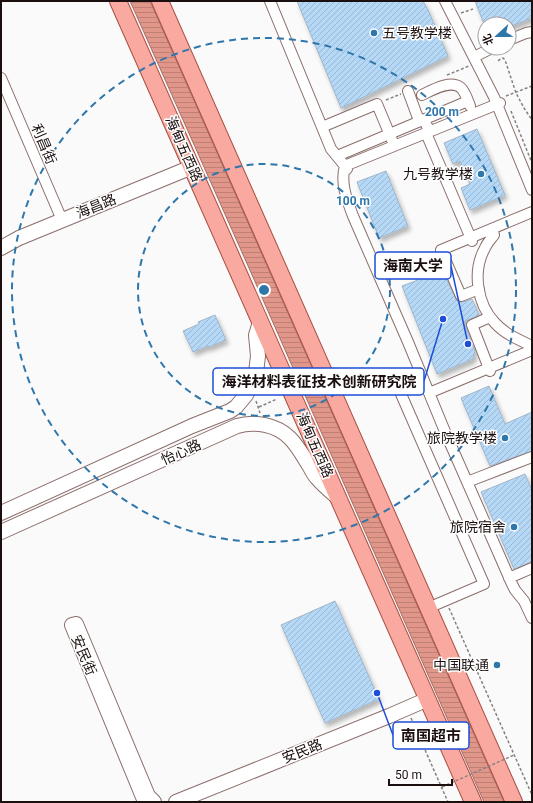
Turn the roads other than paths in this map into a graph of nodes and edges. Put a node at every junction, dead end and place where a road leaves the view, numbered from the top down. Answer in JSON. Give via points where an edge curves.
{"nodes":[{"id":1,"x":118,"y":1,"type":"edge"},
{"id":2,"x":160,"y":1,"type":"edge"},
{"id":3,"x":270,"y":1,"type":"edge"},
{"id":4,"x":273,"y":1,"type":"edge"},
{"id":5,"x":445,"y":1,"type":"edge"},
{"id":6,"x":449,"y":1,"type":"edge"},
{"id":7,"x":532,"y":32,"type":"edge"},
{"id":8,"x":517,"y":37,"type":"edge"},
{"id":9,"x":475,"y":56,"type":"junction"},
{"id":10,"x":1,"y":78,"type":"edge"},
{"id":11,"x":408,"y":92,"type":"dead end"},
{"id":12,"x":422,"y":94,"type":"dead end"},
{"id":13,"x":468,"y":101,"type":"junction"},
{"id":14,"x":500,"y":104,"type":"junction"},
{"id":15,"x":474,"y":115,"type":"junction"},
{"id":16,"x":424,"y":120,"type":"junction"},
{"id":17,"x":323,"y":126,"type":"junction"},
{"id":18,"x":389,"y":134,"type":"junction"},
{"id":19,"x":426,"y":135,"type":"junction"},
{"id":20,"x":395,"y":148,"type":"junction"},
{"id":21,"x":338,"y":155,"type":"junction"},
{"id":22,"x":190,"y":164,"type":"junction"},
{"id":23,"x":348,"y":167,"type":"junction"},
{"id":24,"x":532,"y":180,"type":"edge"},
{"id":25,"x":532,"y":190,"type":"edge"},
{"id":26,"x":532,"y":212,"type":"edge"},
{"id":27,"x":532,"y":215,"type":"edge"},
{"id":28,"x":61,"y":218,"type":"junction"},
{"id":29,"x":492,"y":230,"type":"junction"},
{"id":30,"x":469,"y":240,"type":"junction"},
{"id":31,"x":1,"y":244,"type":"edge"},
{"id":32,"x":1,"y":248,"type":"edge"},
{"id":33,"x":479,"y":289,"type":"junction"},
{"id":34,"x":490,"y":317,"type":"junction"},
{"id":35,"x":260,"y":322,"type":"junction"},
{"id":36,"x":532,"y":346,"type":"edge"},
{"id":37,"x":532,"y":350,"type":"edge"},
{"id":38,"x":532,"y":353,"type":"edge"},
{"id":39,"x":490,"y":369,"type":"junction"},
{"id":40,"x":394,"y":378,"type":"dead end"},
{"id":41,"x":431,"y":394,"type":"junction"},
{"id":42,"x":531,"y":460,"type":"edge"},
{"id":43,"x":469,"y":483,"type":"junction"},
{"id":44,"x":339,"y":499,"type":"junction"},
{"id":45,"x":1,"y":513,"type":"edge"},
{"id":46,"x":1,"y":532,"type":"edge"},
{"id":47,"x":532,"y":568,"type":"edge"},
{"id":48,"x":532,"y":572,"type":"edge"},
{"id":49,"x":511,"y":579,"type":"junction"},
{"id":50,"x":428,"y":608,"type":"junction"},
{"id":51,"x":532,"y":613,"type":"edge"},
{"id":52,"x":532,"y":618,"type":"edge"},
{"id":53,"x":428,"y":701,"type":"junction"},
{"id":54,"x":148,"y":802,"type":"edge"},
{"id":55,"x":154,"y":802,"type":"edge"},
{"id":56,"x":176,"y":802,"type":"edge"},
{"id":57,"x":186,"y":802,"type":"edge"},
{"id":58,"x":473,"y":802,"type":"edge"},
{"id":59,"x":514,"y":802,"type":"edge"}],
"edges":[{"from":1,"to":22,"type":"main road","name":"海甸五西路"},
{"from":2,"to":50,"type":"main road"},
{"from":3,"to":17,"type":"street"},
{"from":4,"to":17,"type":"street"},
{"from":5,"to":9,"type":"street"},
{"from":6,"to":9,"type":"street"},
{"from":7,"to":8,"type":"street"},
{"from":9,"to":14,"type":"street"},
{"from":10,"to":28,"type":"street","name":"利昌街"},
{"from":11,"to":16,"type":"street","via":[[418,118]]},
{"from":12,"to":13,"type":"street","via":[[453,84],[463,90]]},
{"from":13,"to":15,"type":"street"},
{"from":13,"to":16,"type":"street"},
{"from":14,"to":15,"type":"street"},
{"from":14,"to":24,"type":"street"},
{"from":14,"to":25,"type":"street"},
{"from":15,"to":19,"type":"street"},
{"from":16,"to":18,"type":"street"},
{"from":16,"to":19,"type":"street","via":[[428,128]]},
{"from":17,"to":18,"type":"street","via":[[377,104]]},
{"from":17,"to":21,"type":"street"},
{"from":18,"to":20,"type":"street"},
{"from":18,"to":21,"type":"street"},
{"from":19,"to":20,"type":"street"},
{"from":19,"to":30,"type":"street"},
{"from":20,"to":23,"type":"street"},
{"from":21,"to":23,"type":"street"},
{"from":22,"to":28,"type":"street","name":"海昌路"},
{"from":22,"to":35,"type":"main road","name":"海甸五西路"},
{"from":23,"to":41,"type":"street","via":[[346,178],[355,213],[410,338]]},
{"from":26,"to":29,"type":"street"},
{"from":27,"to":29,"type":"street"},
{"from":28,"to":31,"type":"street","name":"海昌路","via":[[18,232]]},
{"from":28,"to":32,"type":"street","name":"海昌路"},
{"from":29,"to":30,"type":"street"},
{"from":29,"to":33,"type":"street","via":[[494,235],[481,256]]},
{"from":30,"to":33,"type":"street","via":[[443,253],[461,296]]},
{"from":33,"to":34,"type":"street"},
{"from":34,"to":36,"type":"street","via":[[507,333]]},
{"from":34,"to":39,"type":"street","via":[[472,325]]},
{"from":35,"to":44,"type":"main road","name":"海甸五西路"},
{"from":35,"to":45,"type":"street","name":"怡心路","via":[[256,335],[256,373],[246,395],[236,407]]},
{"from":37,"to":39,"type":"street"},
{"from":38,"to":39,"type":"street"},
{"from":39,"to":41,"type":"street"},
{"from":40,"to":50,"type":"street","via":[[484,584]]},
{"from":41,"to":43,"type":"street"},
{"from":42,"to":43,"type":"street"},
{"from":43,"to":49,"type":"street"},
{"from":44,"to":46,"type":"street","name":"怡心路","via":[[316,478],[299,449],[284,433],[270,426],[250,424],[237,426]]},
{"from":44,"to":53,"type":"main road","name":"海甸五西路"},
{"from":47,"to":49,"type":"street"},
{"from":48,"to":49,"type":"street"},
{"from":49,"to":51,"type":"street"},
{"from":49,"to":52,"type":"street"},
{"from":50,"to":59,"type":"main road"},
{"from":53,"to":56,"type":"street","name":"安民路"},
{"from":53,"to":57,"type":"street","name":"安民路"},
{"from":53,"to":58,"type":"main road","name":"海甸五西路"},
{"from":54,"to":55,"type":"street","name":"安民街","via":[[143,797],[72,625],[76,624],[148,796]]}]}
